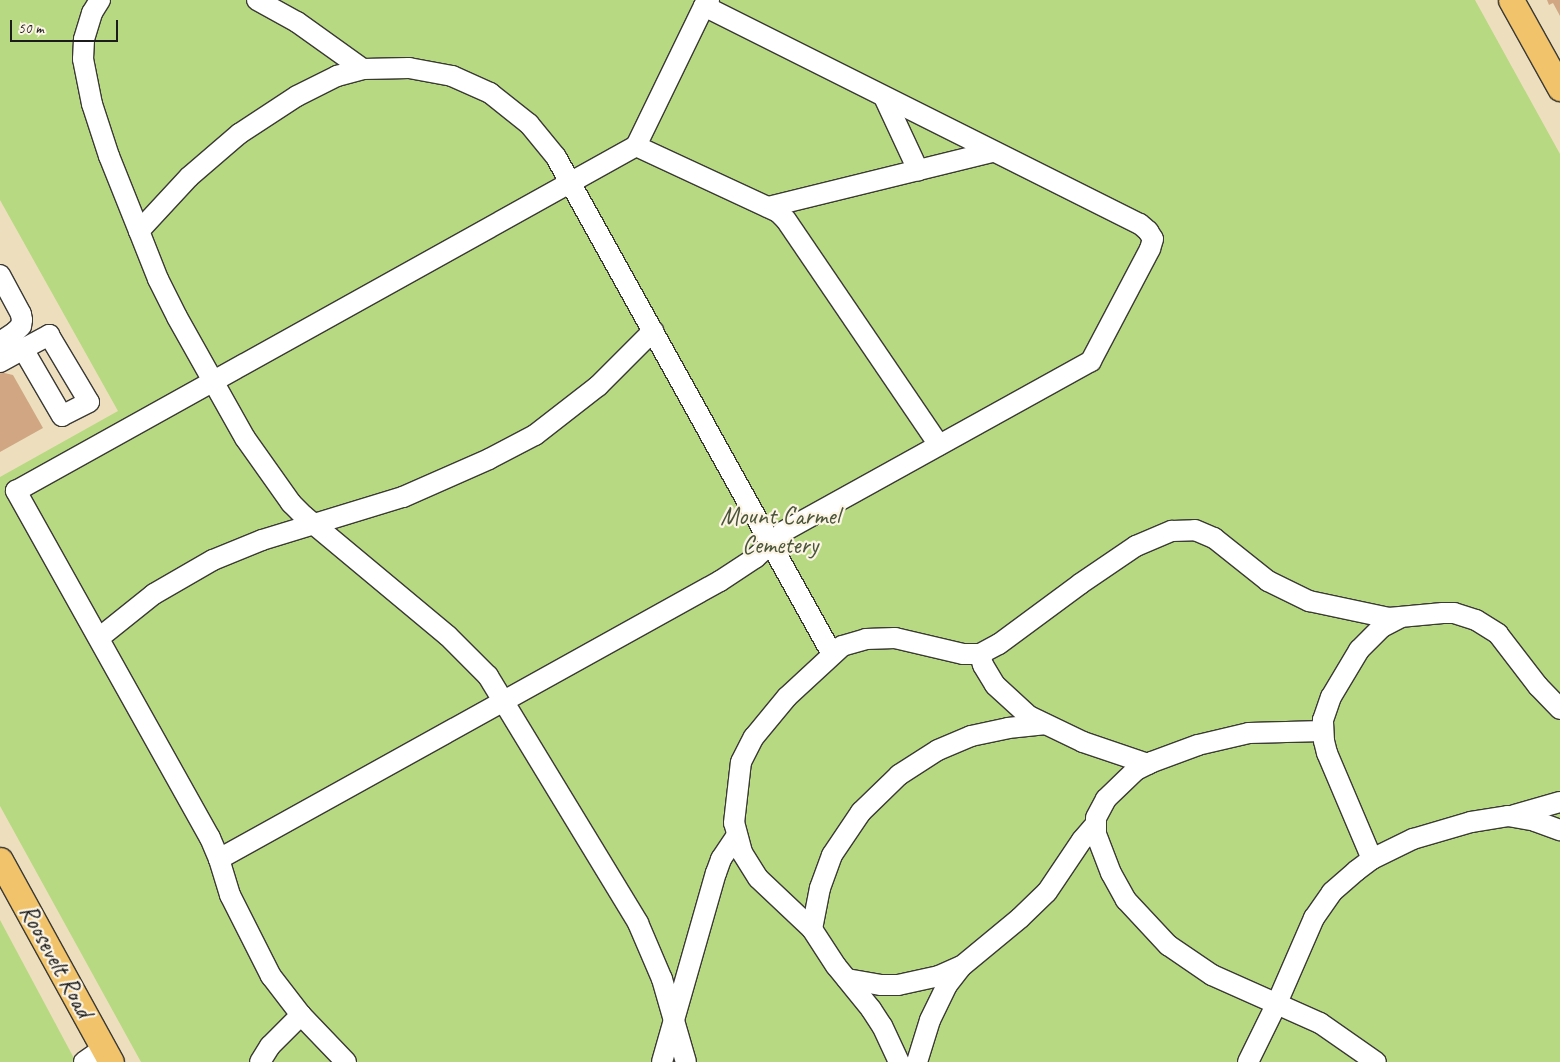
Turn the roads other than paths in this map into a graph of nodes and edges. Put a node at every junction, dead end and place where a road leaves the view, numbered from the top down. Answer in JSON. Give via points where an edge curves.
{"nodes":[{"id":1,"x":100,"y":0,"type":"edge"},
{"id":2,"x":256,"y":0,"type":"edge"},
{"id":3,"x":1511,"y":0,"type":"edge"},
{"id":4,"x":707,"y":3,"type":"edge"},
{"id":5,"x":363,"y":69,"type":"junction"},
{"id":6,"x":1560,"y":88,"type":"edge"},
{"id":7,"x":884,"y":97,"type":"junction"},
{"id":8,"x":636,"y":146,"type":"junction"},
{"id":9,"x":992,"y":152,"type":"junction"},
{"id":10,"x":918,"y":170,"type":"junction"},
{"id":11,"x":569,"y":181,"type":"junction"},
{"id":12,"x":768,"y":207,"type":"junction"},
{"id":13,"x":139,"y":231,"type":"junction"},
{"id":14,"x":0,"y":275,"type":"edge"},
{"id":15,"x":653,"y":332,"type":"junction"},
{"id":16,"x":0,"y":342,"type":"edge"},
{"id":17,"x":23,"y":349,"type":"dead end"},
{"id":18,"x":0,"y":362,"type":"edge"},
{"id":19,"x":212,"y":380,"type":"junction"},
{"id":20,"x":939,"y":445,"type":"junction"},
{"id":21,"x":8,"y":495,"type":"edge"},
{"id":22,"x":315,"y":524,"type":"junction"},
{"id":23,"x":770,"y":543,"type":"junction"},
{"id":24,"x":1400,"y":618,"type":"junction"},
{"id":25,"x":99,"y":638,"type":"junction"},
{"id":26,"x":832,"y":654,"type":"junction"},
{"id":27,"x":980,"y":654,"type":"junction"},
{"id":28,"x":505,"y":701,"type":"junction"},
{"id":29,"x":1560,"y":709,"type":"edge"},
{"id":30,"x":1044,"y":724,"type":"junction"},
{"id":31,"x":1323,"y":731,"type":"junction"},
{"id":32,"x":1148,"y":764,"type":"junction"},
{"id":33,"x":1560,"y":802,"type":"edge"},
{"id":34,"x":1508,"y":816,"type":"junction"},
{"id":35,"x":1094,"y":826,"type":"junction"},
{"id":36,"x":1560,"y":830,"type":"edge"},
{"id":37,"x":736,"y":837,"type":"junction"},
{"id":38,"x":1372,"y":858,"type":"junction"},
{"id":39,"x":219,"y":859,"type":"junction"},
{"id":40,"x":0,"y":860,"type":"edge"},
{"id":41,"x":812,"y":929,"type":"junction"},
{"id":42,"x":962,"y":966,"type":"junction"},
{"id":43,"x":847,"y":979,"type":"junction"},
{"id":44,"x":1277,"y":1003,"type":"junction"},
{"id":45,"x":300,"y":1015,"type":"junction"},
{"id":46,"x":673,"y":1020,"type":"junction"},
{"id":47,"x":100,"y":1058,"type":"edge"},
{"id":48,"x":260,"y":1062,"type":"edge"},
{"id":49,"x":346,"y":1062,"type":"edge"},
{"id":50,"x":662,"y":1062,"type":"edge"},
{"id":51,"x":686,"y":1062,"type":"edge"},
{"id":52,"x":899,"y":1062,"type":"edge"},
{"id":53,"x":917,"y":1062,"type":"edge"},
{"id":54,"x":1248,"y":1062,"type":"edge"},
{"id":55,"x":1376,"y":1062,"type":"edge"}],
"edges":[{"from":1,"to":13,"type":"lane","via":[[87,26],[83,59],[92,104]]},
{"from":2,"to":5,"type":"lane","via":[[297,22]]},
{"from":3,"to":6,"type":"main road"},
{"from":4,"to":7,"type":"lane"},
{"from":4,"to":8,"type":"lane"},
{"from":5,"to":11,"type":"lane","via":[[428,70],[478,86],[530,124],[556,157]]},
{"from":5,"to":13,"type":"lane","via":[[330,79],[264,116],[189,177]]},
{"from":7,"to":9,"type":"lane"},
{"from":7,"to":10,"type":"lane"},
{"from":8,"to":11,"type":"lane"},
{"from":8,"to":12,"type":"lane"},
{"from":9,"to":10,"type":"lane"},
{"from":9,"to":20,"type":"lane","via":[[1140,224],[1151,235],[1152,244],[1091,362]]},
{"from":10,"to":12,"type":"lane"},
{"from":11,"to":15,"type":"lane"},
{"from":11,"to":19,"type":"lane"},
{"from":12,"to":20,"type":"lane","via":[[786,220]]},
{"from":13,"to":19,"type":"lane","via":[[158,279]]},
{"from":14,"to":16,"type":"lane","via":[[22,320],[15,332]]},
{"from":15,"to":22,"type":"lane","via":[[598,386],[535,435],[403,497]]},
{"from":15,"to":23,"type":"lane"},
{"from":17,"to":18,"type":"lane"},
{"from":19,"to":21,"type":"lane"},
{"from":19,"to":22,"type":"lane","via":[[269,473],[291,503]]},
{"from":20,"to":23,"type":"lane","via":[[783,532]]},
{"from":21,"to":25,"type":"lane"},
{"from":22,"to":25,"type":"lane","via":[[236,550],[193,570],[154,594]]},
{"from":22,"to":28,"type":"lane","via":[[462,649],[488,676]]},
{"from":23,"to":26,"type":"lane"},
{"from":23,"to":28,"type":"lane","via":[[738,570]]},
{"from":24,"to":27,"type":"lane","via":[[1335,608],[1293,595],[1268,582],[1214,538],[1183,529],[1158,536],[1120,556],[999,644]]},
{"from":24,"to":29,"type":"lane","via":[[1454,613],[1488,626],[1506,642],[1538,686]]},
{"from":24,"to":31,"type":"lane","via":[[1376,632],[1350,663],[1331,697],[1323,720]]},
{"from":25,"to":39,"type":"lane"},
{"from":26,"to":27,"type":"lane","via":[[854,641],[880,638],[918,642],[963,654]]},
{"from":26,"to":37,"type":"lane","via":[[774,711],[746,749],[738,775]]},
{"from":27,"to":30,"type":"lane","via":[[988,674],[1004,695]]},
{"from":28,"to":39,"type":"lane"},
{"from":28,"to":46,"type":"lane","via":[[638,924],[662,979]]},
{"from":30,"to":32,"type":"lane","via":[[1083,742]]},
{"from":30,"to":41,"type":"lane","via":[[970,736],[938,750],[899,775],[861,812],[832,855],[820,888]]},
{"from":31,"to":32,"type":"lane","via":[[1241,734],[1198,745]]},
{"from":31,"to":38,"type":"lane","via":[[1330,760]]},
{"from":32,"to":35,"type":"lane","via":[[1116,788],[1099,811]]},
{"from":33,"to":34,"type":"lane"},
{"from":34,"to":36,"type":"lane"},
{"from":34,"to":38,"type":"lane","via":[[1440,829]]},
{"from":35,"to":42,"type":"lane","via":[[1034,905]]},
{"from":35,"to":44,"type":"lane","via":[[1118,887],[1154,932],[1199,968]]},
{"from":37,"to":41,"type":"lane","via":[[758,878]]},
{"from":37,"to":46,"type":"lane","via":[[721,859]]},
{"from":38,"to":44,"type":"lane","via":[[1343,881],[1322,904]]},
{"from":39,"to":45,"type":"lane","via":[[230,895],[256,950]]},
{"from":40,"to":47,"type":"main road","name":"Roosevelt Road"},
{"from":41,"to":43,"type":"lane"},
{"from":42,"to":43,"type":"lane","via":[[939,976],[898,985],[881,986]]},
{"from":42,"to":53,"type":"lane","via":[[947,985],[933,1014]]},
{"from":43,"to":52,"type":"lane","via":[[882,1026]]},
{"from":44,"to":54,"type":"lane"},
{"from":44,"to":55,"type":"lane","via":[[1320,1023]]},
{"from":45,"to":48,"type":"lane","via":[[270,1046]]},
{"from":45,"to":49,"type":"lane"},
{"from":46,"to":50,"type":"lane"},
{"from":46,"to":51,"type":"lane"}]}
